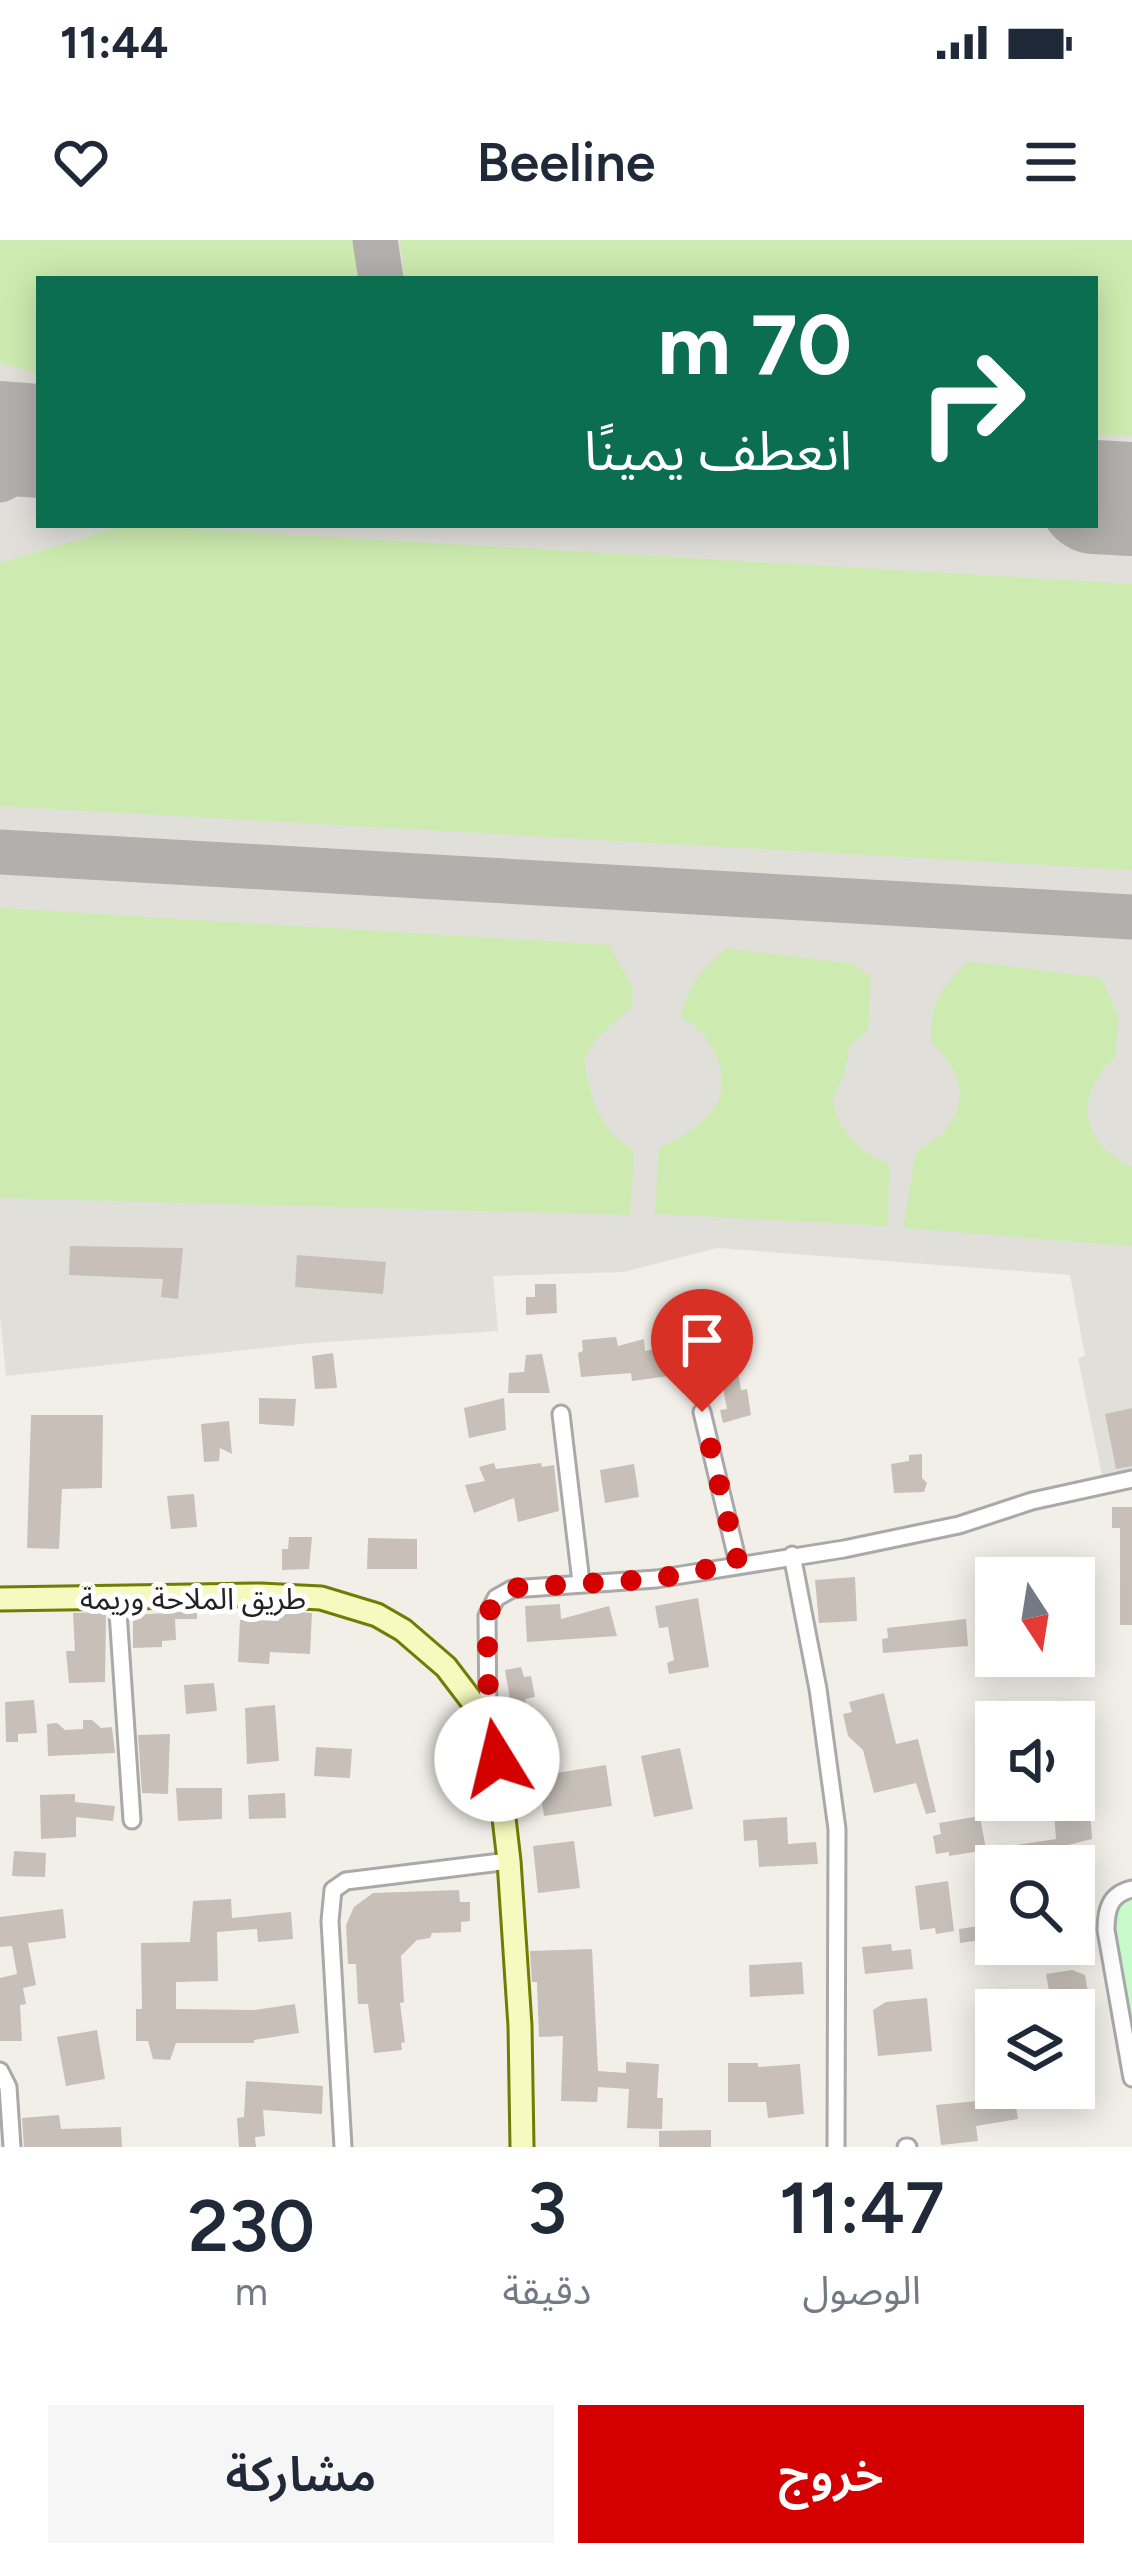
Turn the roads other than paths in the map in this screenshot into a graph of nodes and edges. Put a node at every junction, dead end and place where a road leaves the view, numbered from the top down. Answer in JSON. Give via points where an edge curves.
{"nodes":[{"id":1,"x":702,"y":1412,"type":"dead end"},
{"id":2,"x":561,"y":1414,"type":"dead end"},
{"id":3,"x":1132,"y":1479,"type":"edge"},
{"id":4,"x":791,"y":1555,"type":"junction"},
{"id":5,"x":738,"y":1563,"type":"junction"},
{"id":6,"x":581,"y":1582,"type":"junction"},
{"id":7,"x":117,"y":1597,"type":"junction"},
{"id":8,"x":0,"y":1599,"type":"edge"},
{"id":9,"x":489,"y":1732,"type":"junction"},
{"id":10,"x":132,"y":1820,"type":"dead end"},
{"id":11,"x":509,"y":1861,"type":"junction"},
{"id":12,"x":1132,"y":1889,"type":"edge"},
{"id":13,"x":0,"y":2071,"type":"edge"},
{"id":14,"x":1132,"y":2078,"type":"edge"},
{"id":15,"x":12,"y":2147,"type":"edge"},
{"id":16,"x":343,"y":2147,"type":"edge"},
{"id":17,"x":522,"y":2147,"type":"edge"},
{"id":18,"x":836,"y":2147,"type":"edge"}],
"edges":[{"from":1,"to":5,"type":"street"},
{"from":2,"to":6,"type":"street"},
{"from":3,"to":4,"type":"street","via":[[958,1525]]},
{"from":4,"to":5,"type":"street"},
{"from":4,"to":18,"type":"street","via":[[837,1828]]},
{"from":5,"to":6,"type":"street","via":[[656,1579]]},
{"from":6,"to":9,"type":"street","via":[[512,1588],[492,1603]]},
{"from":7,"to":8,"type":"street","name":"طريق الملاحة وريمة"},
{"from":7,"to":9,"type":"street","name":"طريق الملاحة وريمة","via":[[291,1595],[350,1604],[426,1648]]},
{"from":7,"to":10,"type":"street"},
{"from":9,"to":11,"type":"street","name":"طريق الملاحة وريمة"},
{"from":11,"to":16,"type":"street","via":[[346,1881],[333,1890]]},
{"from":11,"to":17,"type":"street","name":"طريق الملاحة وريمة"},
{"from":12,"to":14,"type":"street","via":[[1112,1900],[1106,1930]]},
{"from":13,"to":15,"type":"street"}]}
